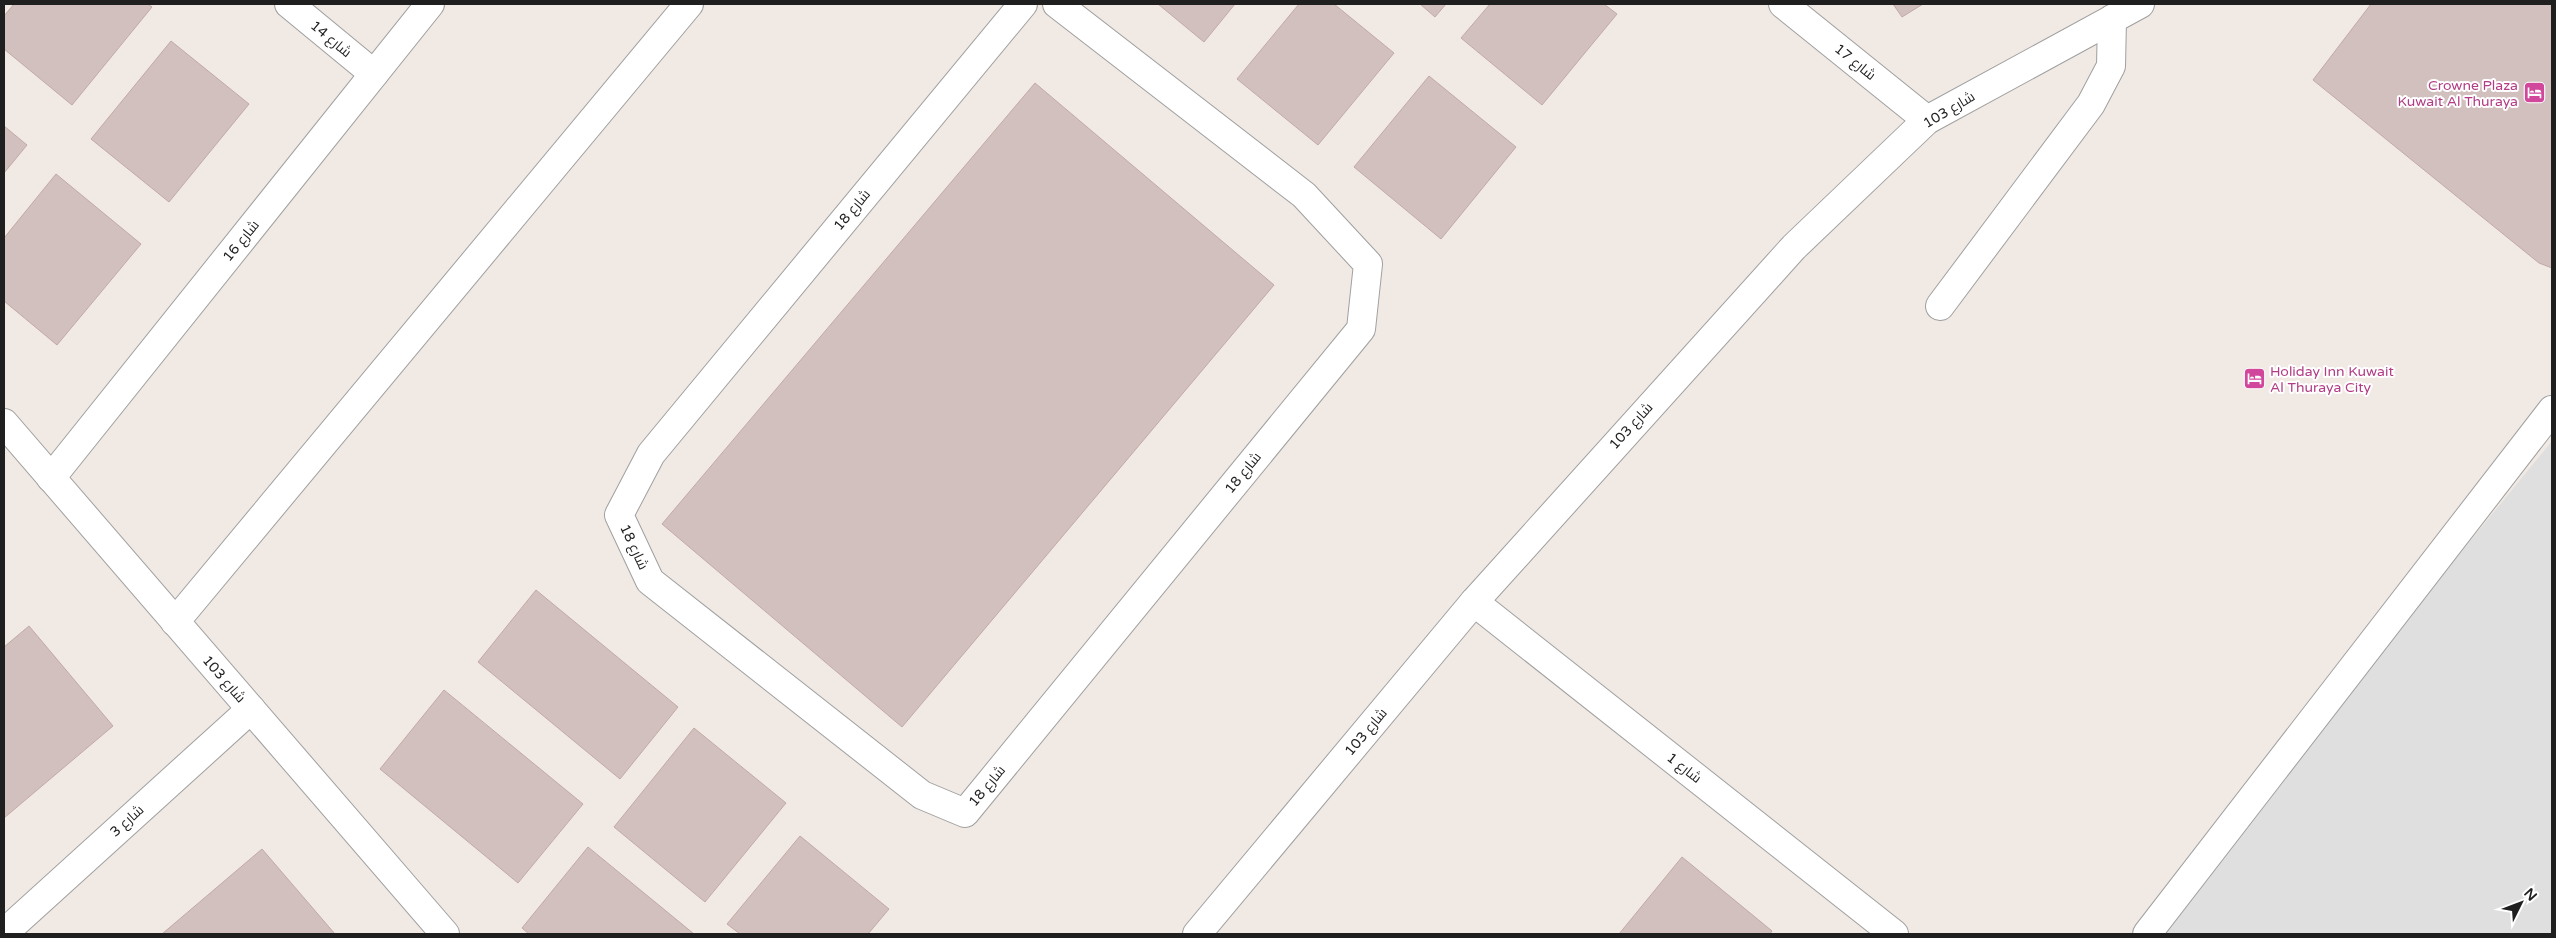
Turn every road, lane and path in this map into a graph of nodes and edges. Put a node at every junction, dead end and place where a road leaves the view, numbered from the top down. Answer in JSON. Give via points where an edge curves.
{"nodes":[{"id":1,"x":289,"y":4,"type":"edge"},
{"id":2,"x":430,"y":4,"type":"edge"},
{"id":3,"x":689,"y":4,"type":"edge"},
{"id":4,"x":1023,"y":4,"type":"edge"},
{"id":5,"x":1057,"y":4,"type":"edge"},
{"id":6,"x":1783,"y":4,"type":"edge"},
{"id":7,"x":2140,"y":4,"type":"edge"},
{"id":8,"x":2112,"y":19,"type":"junction"},
{"id":9,"x":374,"y":74,"type":"junction"},
{"id":10,"x":1927,"y":120,"type":"junction"},
{"id":11,"x":1940,"y":306,"type":"dead end"},
{"id":12,"x":2552,"y":410,"type":"edge"},
{"id":13,"x":4,"y":423,"type":"edge"},
{"id":14,"x":51,"y":478,"type":"junction"},
{"id":15,"x":1474,"y":602,"type":"junction"},
{"id":16,"x":175,"y":622,"type":"junction"},
{"id":17,"x":251,"y":709,"type":"junction"},
{"id":18,"x":4,"y":932,"type":"edge"},
{"id":19,"x":446,"y":934,"type":"edge"},
{"id":20,"x":1197,"y":934,"type":"edge"},
{"id":21,"x":1894,"y":934,"type":"edge"},
{"id":22,"x":2147,"y":934,"type":"edge"}],
"edges":[{"from":1,"to":9,"type":"street","name":"شارع 14"},
{"from":2,"to":9,"type":"street","name":"شارع 16"},
{"from":3,"to":16,"type":"street"},
{"from":4,"to":5,"type":"street","name":"شارع 18","via":[[651,454],[619,515],[650,581],[922,795],[965,813],[1361,329],[1368,264],[1304,195]]},
{"from":6,"to":10,"type":"street","name":"شارع 17"},
{"from":7,"to":8,"type":"street","name":"شارع 103"},
{"from":8,"to":10,"type":"street","name":"شارع 103"},
{"from":8,"to":11,"type":"street","via":[[2111,66],[2091,104]]},
{"from":9,"to":14,"type":"street","name":"شارع 16"},
{"from":10,"to":15,"type":"street","name":"شارع 103","via":[[1794,247]]},
{"from":12,"to":22,"type":"street"},
{"from":13,"to":14,"type":"street","name":"شارع 103"},
{"from":14,"to":16,"type":"street","name":"شارع 103"},
{"from":15,"to":20,"type":"street","name":"شارع 103"},
{"from":15,"to":21,"type":"street","name":"شارع 1"},
{"from":16,"to":17,"type":"street","name":"شارع 103"},
{"from":17,"to":18,"type":"street","name":"شارع 3"},
{"from":17,"to":19,"type":"street","name":"شارع 103"}]}
